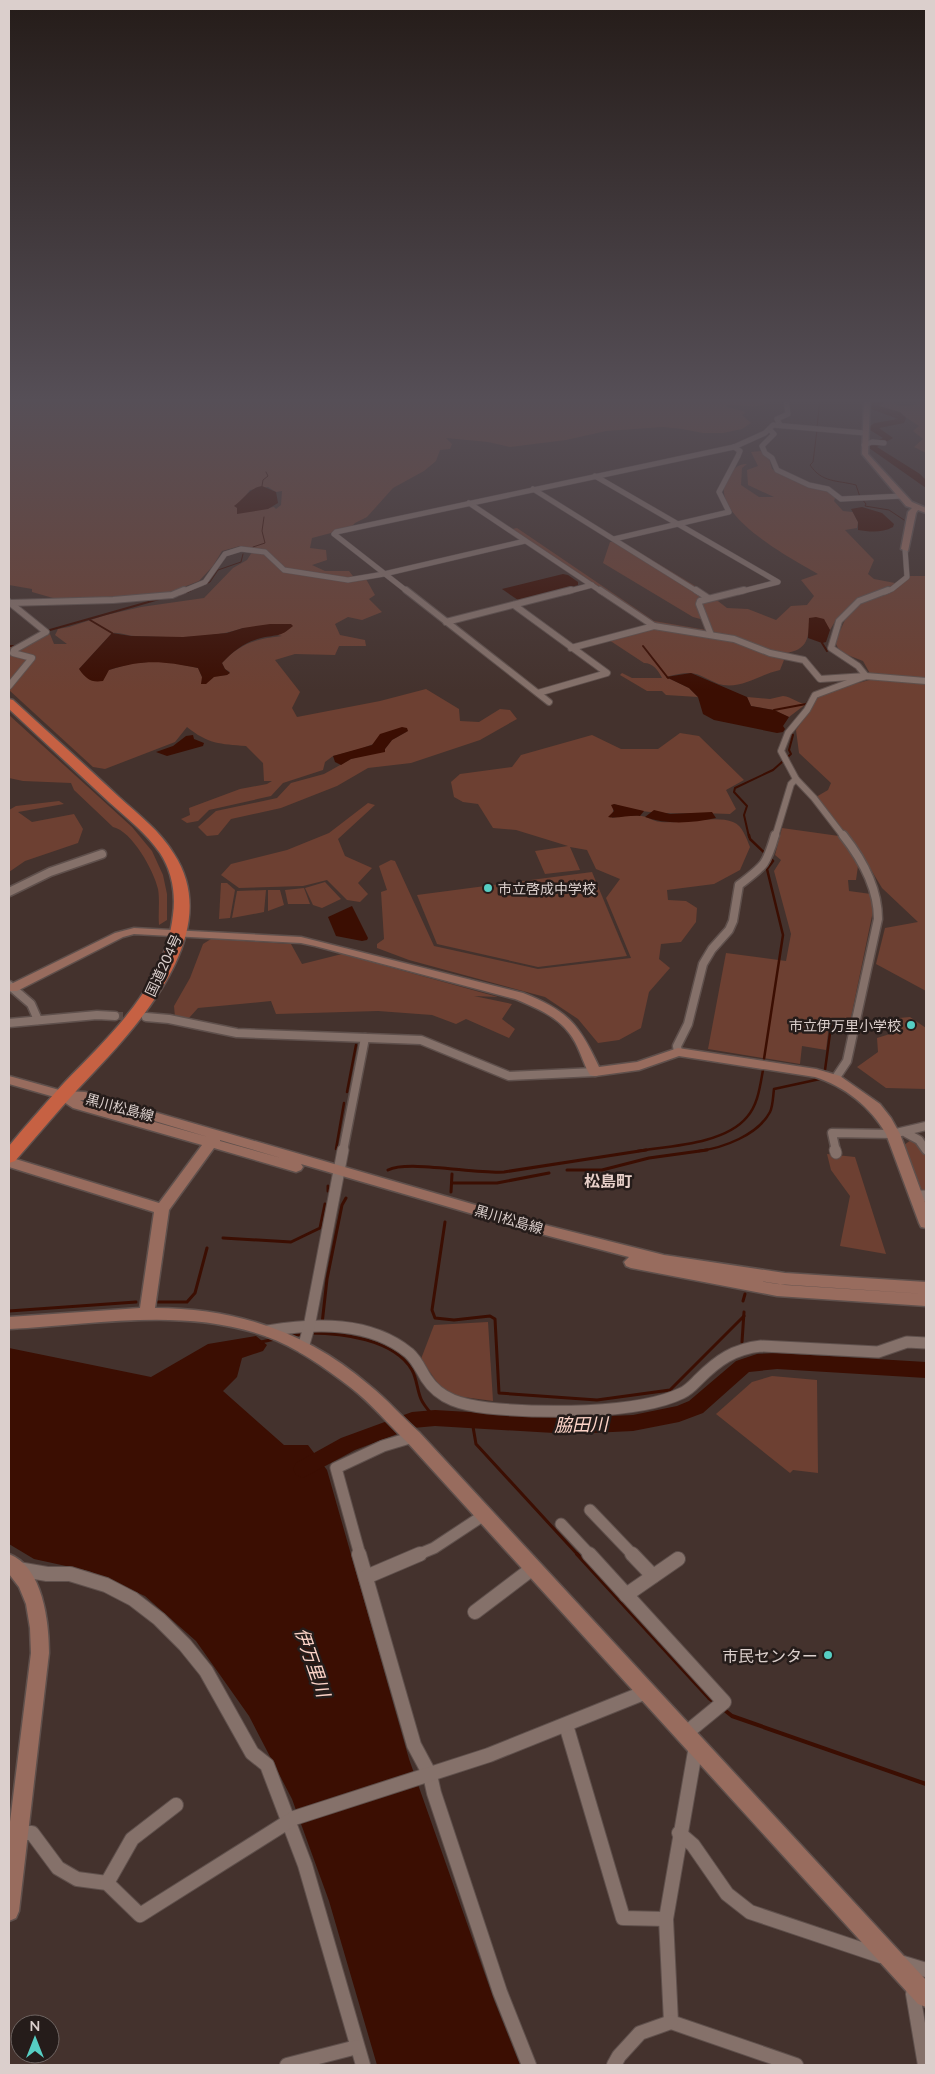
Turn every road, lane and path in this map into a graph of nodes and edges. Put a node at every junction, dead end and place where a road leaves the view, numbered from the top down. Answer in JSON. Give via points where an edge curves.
{"nodes":[{"id":1,"x":497,"y":497,"type":"edge"},
{"id":2,"x":546,"y":497,"type":"edge"},
{"id":3,"x":631,"y":497,"type":"edge"},
{"id":4,"x":721,"y":497,"type":"edge"},
{"id":5,"x":838,"y":497,"type":"edge"},
{"id":6,"x":886,"y":497,"type":"edge"},
{"id":7,"x":903,"y":497,"type":"edge"},
{"id":8,"x":469,"y":503,"type":"junction"},
{"id":9,"x":916,"y":508,"type":"junction"},
{"id":10,"x":926,"y":511,"type":"edge"},
{"id":11,"x":679,"y":525,"type":"junction"},
{"id":12,"x":614,"y":539,"type":"junction"},
{"id":13,"x":525,"y":540,"type":"junction"},
{"id":14,"x":905,"y":549,"type":"joint"},
{"id":15,"x":384,"y":574,"type":"junction"},
{"id":16,"x":592,"y":585,"type":"junction"},
{"id":17,"x":708,"y":598,"type":"junction"},
{"id":18,"x":9,"y":603,"type":"edge"},
{"id":19,"x":514,"y":605,"type":"junction"},
{"id":20,"x":446,"y":622,"type":"junction"},
{"id":21,"x":654,"y":626,"type":"junction"},
{"id":22,"x":711,"y":635,"type":"junction"},
{"id":23,"x":571,"y":648,"type":"junction"},
{"id":24,"x":866,"y":676,"type":"junction"},
{"id":25,"x":926,"y":681,"type":"edge"},
{"id":26,"x":9,"y":686,"type":"edge"},
{"id":27,"x":538,"y":693,"type":"junction"},
{"id":28,"x":549,"y":702,"type":"dead end"},
{"id":29,"x":9,"y":703,"type":"edge"},
{"id":30,"x":796,"y":779,"type":"junction"},
{"id":31,"x":102,"y":854,"type":"dead end"},
{"id":32,"x":9,"y":892,"type":"edge"},
{"id":33,"x":179,"y":933,"type":"junction"},
{"id":34,"x":11,"y":986,"type":"edge"},
{"id":35,"x":115,"y":1016,"type":"tunnel mouth"},
{"id":36,"x":146,"y":1017,"type":"tunnel mouth"},
{"id":37,"x":38,"y":1020,"type":"junction"},
{"id":38,"x":9,"y":1024,"type":"edge"},
{"id":39,"x":365,"y":1038,"type":"junction"},
{"id":40,"x":678,"y":1052,"type":"junction"},
{"id":41,"x":595,"y":1072,"type":"junction"},
{"id":42,"x":9,"y":1080,"type":"edge"},
{"id":43,"x":835,"y":1080,"type":"junction"},
{"id":44,"x":63,"y":1095,"type":"junction"},
{"id":45,"x":926,"y":1126,"type":"edge"},
{"id":46,"x":900,"y":1133,"type":"junction"},
{"id":47,"x":214,"y":1138,"type":"junction"},
{"id":48,"x":926,"y":1150,"type":"edge"},
{"id":49,"x":836,"y":1153,"type":"dead end"},
{"id":50,"x":9,"y":1157,"type":"edge"},
{"id":51,"x":9,"y":1162,"type":"edge"},
{"id":52,"x":338,"y":1174,"type":"junction"},
{"id":53,"x":921,"y":1196,"type":"edge"},
{"id":54,"x":162,"y":1209,"type":"junction"},
{"id":55,"x":926,"y":1223,"type":"edge"},
{"id":56,"x":926,"y":1288,"type":"edge"},
{"id":57,"x":926,"y":1300,"type":"edge"},
{"id":58,"x":147,"y":1314,"type":"junction"},
{"id":59,"x":9,"y":1323,"type":"edge"},
{"id":60,"x":309,"y":1327,"type":"junction"},
{"id":61,"x":268,"y":1331,"type":"junction"},
{"id":62,"x":926,"y":1343,"type":"edge"},
{"id":63,"x":296,"y":1344,"type":"junction"},
{"id":64,"x":413,"y":1437,"type":"junction"},
{"id":65,"x":590,"y":1510,"type":"dead end"},
{"id":66,"x":484,"y":1515,"type":"junction"},
{"id":67,"x":561,"y":1524,"type":"dead end"},
{"id":68,"x":678,"y":1559,"type":"dead end"},
{"id":69,"x":12,"y":1565,"type":"edge"},
{"id":70,"x":533,"y":1568,"type":"junction"},
{"id":71,"x":652,"y":1576,"type":"junction"},
{"id":72,"x":366,"y":1577,"type":"junction"},
{"id":73,"x":626,"y":1595,"type":"junction"},
{"id":74,"x":475,"y":1612,"type":"dead end"},
{"id":75,"x":646,"y":1692,"type":"junction"},
{"id":76,"x":566,"y":1726,"type":"junction"},
{"id":77,"x":691,"y":1740,"type":"junction"},
{"id":78,"x":426,"y":1776,"type":"junction"},
{"id":79,"x":176,"y":1805,"type":"dead end"},
{"id":80,"x":291,"y":1820,"type":"junction"},
{"id":81,"x":13,"y":1831,"type":"edge"},
{"id":82,"x":679,"y":1833,"type":"junction"},
{"id":83,"x":107,"y":1883,"type":"junction"},
{"id":84,"x":9,"y":1911,"type":"edge"},
{"id":85,"x":666,"y":1919,"type":"junction"},
{"id":86,"x":895,"y":1960,"type":"junction"},
{"id":87,"x":923,"y":1983,"type":"edge"},
{"id":88,"x":671,"y":2022,"type":"junction"},
{"id":89,"x":357,"y":2047,"type":"junction"},
{"id":90,"x":326,"y":2061,"type":"edge"},
{"id":91,"x":287,"y":2065,"type":"edge"},
{"id":92,"x":363,"y":2065,"type":"edge"},
{"id":93,"x":530,"y":2065,"type":"edge"},
{"id":94,"x":614,"y":2065,"type":"edge"},
{"id":95,"x":796,"y":2065,"type":"edge"},
{"id":96,"x":925,"y":2065,"type":"edge"}],
"edges":[{"from":1,"to":8,"type":"street"},
{"from":2,"to":12,"type":"street"},
{"from":3,"to":11,"type":"street"},
{"from":4,"to":11,"type":"street","via":[[729,512]]},
{"from":5,"to":6,"type":"street"},
{"from":7,"to":9,"type":"street"},
{"from":8,"to":13,"type":"street"},
{"from":8,"to":15,"type":"street","via":[[334,534]]},
{"from":9,"to":10,"type":"street"},
{"from":9,"to":14,"type":"street","via":[[912,512]]},
{"from":11,"to":12,"type":"street"},
{"from":11,"to":17,"type":"street","via":[[778,582]]},
{"from":12,"to":17,"type":"street"},
{"from":13,"to":15,"type":"street"},
{"from":13,"to":16,"type":"street"},
{"from":14,"to":24,"type":"street","via":[[906,577],[903,581],[892,589],[860,601],[840,621],[831,643],[835,652],[858,666]]},
{"from":15,"to":18,"type":"street","via":[[348,580],[295,573],[280,568],[265,552],[241,549],[226,554],[205,582],[172,595]]},
{"from":15,"to":20,"type":"street"},
{"from":16,"to":19,"type":"street"},
{"from":16,"to":21,"type":"street"},
{"from":17,"to":22,"type":"street","via":[[699,604]]},
{"from":18,"to":26,"type":"street","via":[[46,632],[14,650],[13,653],[32,658]]},
{"from":19,"to":20,"type":"street"},
{"from":19,"to":23,"type":"street"},
{"from":20,"to":27,"type":"street"},
{"from":21,"to":22,"type":"street"},
{"from":21,"to":23,"type":"street"},
{"from":22,"to":24,"type":"street","via":[[804,660],[820,679]]},
{"from":23,"to":27,"type":"street","via":[[607,674]]},
{"from":24,"to":25,"type":"street"},
{"from":24,"to":30,"type":"street","via":[[815,695],[789,732],[781,752]]},
{"from":27,"to":28,"type":"street"},
{"from":29,"to":33,"type":"highway","name":"国道204号","via":[[143,826],[163,849],[180,885],[182,910]]},
{"from":30,"to":40,"type":"street","via":[[791,784],[769,857],[762,867],[739,885],[729,930],[703,964],[688,1024],[677,1046]]},
{"from":30,"to":43,"type":"street","via":[[859,855],[878,901],[869,968],[847,1061]]},
{"from":31,"to":32,"type":"street","via":[[50,872]]},
{"from":33,"to":34,"type":"street","via":[[127,932]]},
{"from":33,"to":41,"type":"street","via":[[301,940],[519,996],[548,1007],[570,1023]]},
{"from":33,"to":44,"type":"highway","name":"国道204号","via":[[157,981],[127,1028]]},
{"from":34,"to":37,"type":"street","via":[[28,999]]},
{"from":35,"to":37,"type":"street"},
{"from":36,"to":39,"type":"street","via":[[165,1017],[237,1033]]},
{"from":37,"to":38,"type":"street"},
{"from":39,"to":41,"type":"street","via":[[421,1040],[509,1076]]},
{"from":39,"to":52,"type":"street"},
{"from":40,"to":41,"type":"street","via":[[639,1066]]},
{"from":40,"to":43,"type":"street","via":[[798,1070]]},
{"from":42,"to":44,"type":"street","name":"黒川松島線"},
{"from":43,"to":46,"type":"street","via":[[875,1107]]},
{"from":44,"to":47,"type":"street","name":"黒川松島線","via":[[78,1105]]},
{"from":44,"to":50,"type":"highway","name":"国道204号"},
{"from":45,"to":46,"type":"street"},
{"from":46,"to":48,"type":"street","via":[[919,1140]]},
{"from":46,"to":49,"type":"street","via":[[832,1133]]},
{"from":46,"to":53,"type":"street"},
{"from":47,"to":52,"type":"street","name":"黒川松島線"},
{"from":47,"to":54,"type":"street"},
{"from":51,"to":54,"type":"street"},
{"from":52,"to":56,"type":"street","name":"黒川松島線","via":[[664,1261],[785,1279]]},
{"from":52,"to":57,"type":"street","name":"黒川松島線","via":[[650,1267],[777,1290]]},
{"from":52,"to":60,"type":"street"},
{"from":53,"to":55,"type":"street"},
{"from":54,"to":58,"type":"street"},
{"from":58,"to":59,"type":"street"},
{"from":58,"to":61,"type":"street","via":[[212,1317]]},
{"from":60,"to":61,"type":"street"},
{"from":60,"to":62,"type":"street","via":[[330,1326],[367,1332],[392,1341],[412,1356],[433,1389],[442,1397],[460,1404],[489,1408],[634,1406],[686,1392],[725,1356],[741,1348],[760,1346],[878,1352],[907,1342]]},
{"from":60,"to":63,"type":"street"},
{"from":61,"to":63,"type":"street"},
{"from":63,"to":64,"type":"street","via":[[356,1383]]},
{"from":64,"to":66,"type":"street"},
{"from":64,"to":72,"type":"street","via":[[395,1440],[336,1468]]},
{"from":65,"to":71,"type":"street"},
{"from":66,"to":70,"type":"street"},
{"from":66,"to":72,"type":"street","via":[[434,1548]]},
{"from":67,"to":73,"type":"street"},
{"from":68,"to":71,"type":"street"},
{"from":69,"to":80,"type":"street","via":[[47,1574],[70,1574],[106,1585],[133,1599],[159,1620],[206,1671],[252,1753],[267,1766]]},
{"from":69,"to":81,"type":"street","via":[[28,1585],[36,1602],[40,1626],[40,1653]]},
{"from":70,"to":74,"type":"street"},
{"from":70,"to":75,"type":"street"},
{"from":71,"to":73,"type":"street"},
{"from":72,"to":78,"type":"street"},
{"from":73,"to":77,"type":"street","via":[[719,1706]]},
{"from":75,"to":76,"type":"street"},
{"from":75,"to":77,"type":"street"},
{"from":76,"to":78,"type":"street"},
{"from":76,"to":85,"type":"street","via":[[623,1918]]},
{"from":77,"to":82,"type":"street"},
{"from":77,"to":86,"type":"street"},
{"from":78,"to":80,"type":"street"},
{"from":78,"to":93,"type":"street","via":[[500,1992]]},
{"from":79,"to":83,"type":"street","via":[[132,1839]]},
{"from":80,"to":83,"type":"street","via":[[140,1915]]},
{"from":80,"to":89,"type":"street"},
{"from":81,"to":83,"type":"street","via":[[32,1833],[58,1868],[77,1879]]},
{"from":81,"to":84,"type":"street"},
{"from":82,"to":85,"type":"street"},
{"from":82,"to":86,"type":"street","via":[[693,1845],[727,1894],[750,1912]]},
{"from":85,"to":88,"type":"street"},
{"from":86,"to":87,"type":"street"},
{"from":87,"to":96,"type":"street","via":[[913,1994]]},
{"from":88,"to":94,"type":"street","via":[[640,2033]]},
{"from":88,"to":95,"type":"street"},
{"from":89,"to":90,"type":"street"},
{"from":89,"to":92,"type":"street"},
{"from":90,"to":91,"type":"street"}]}
